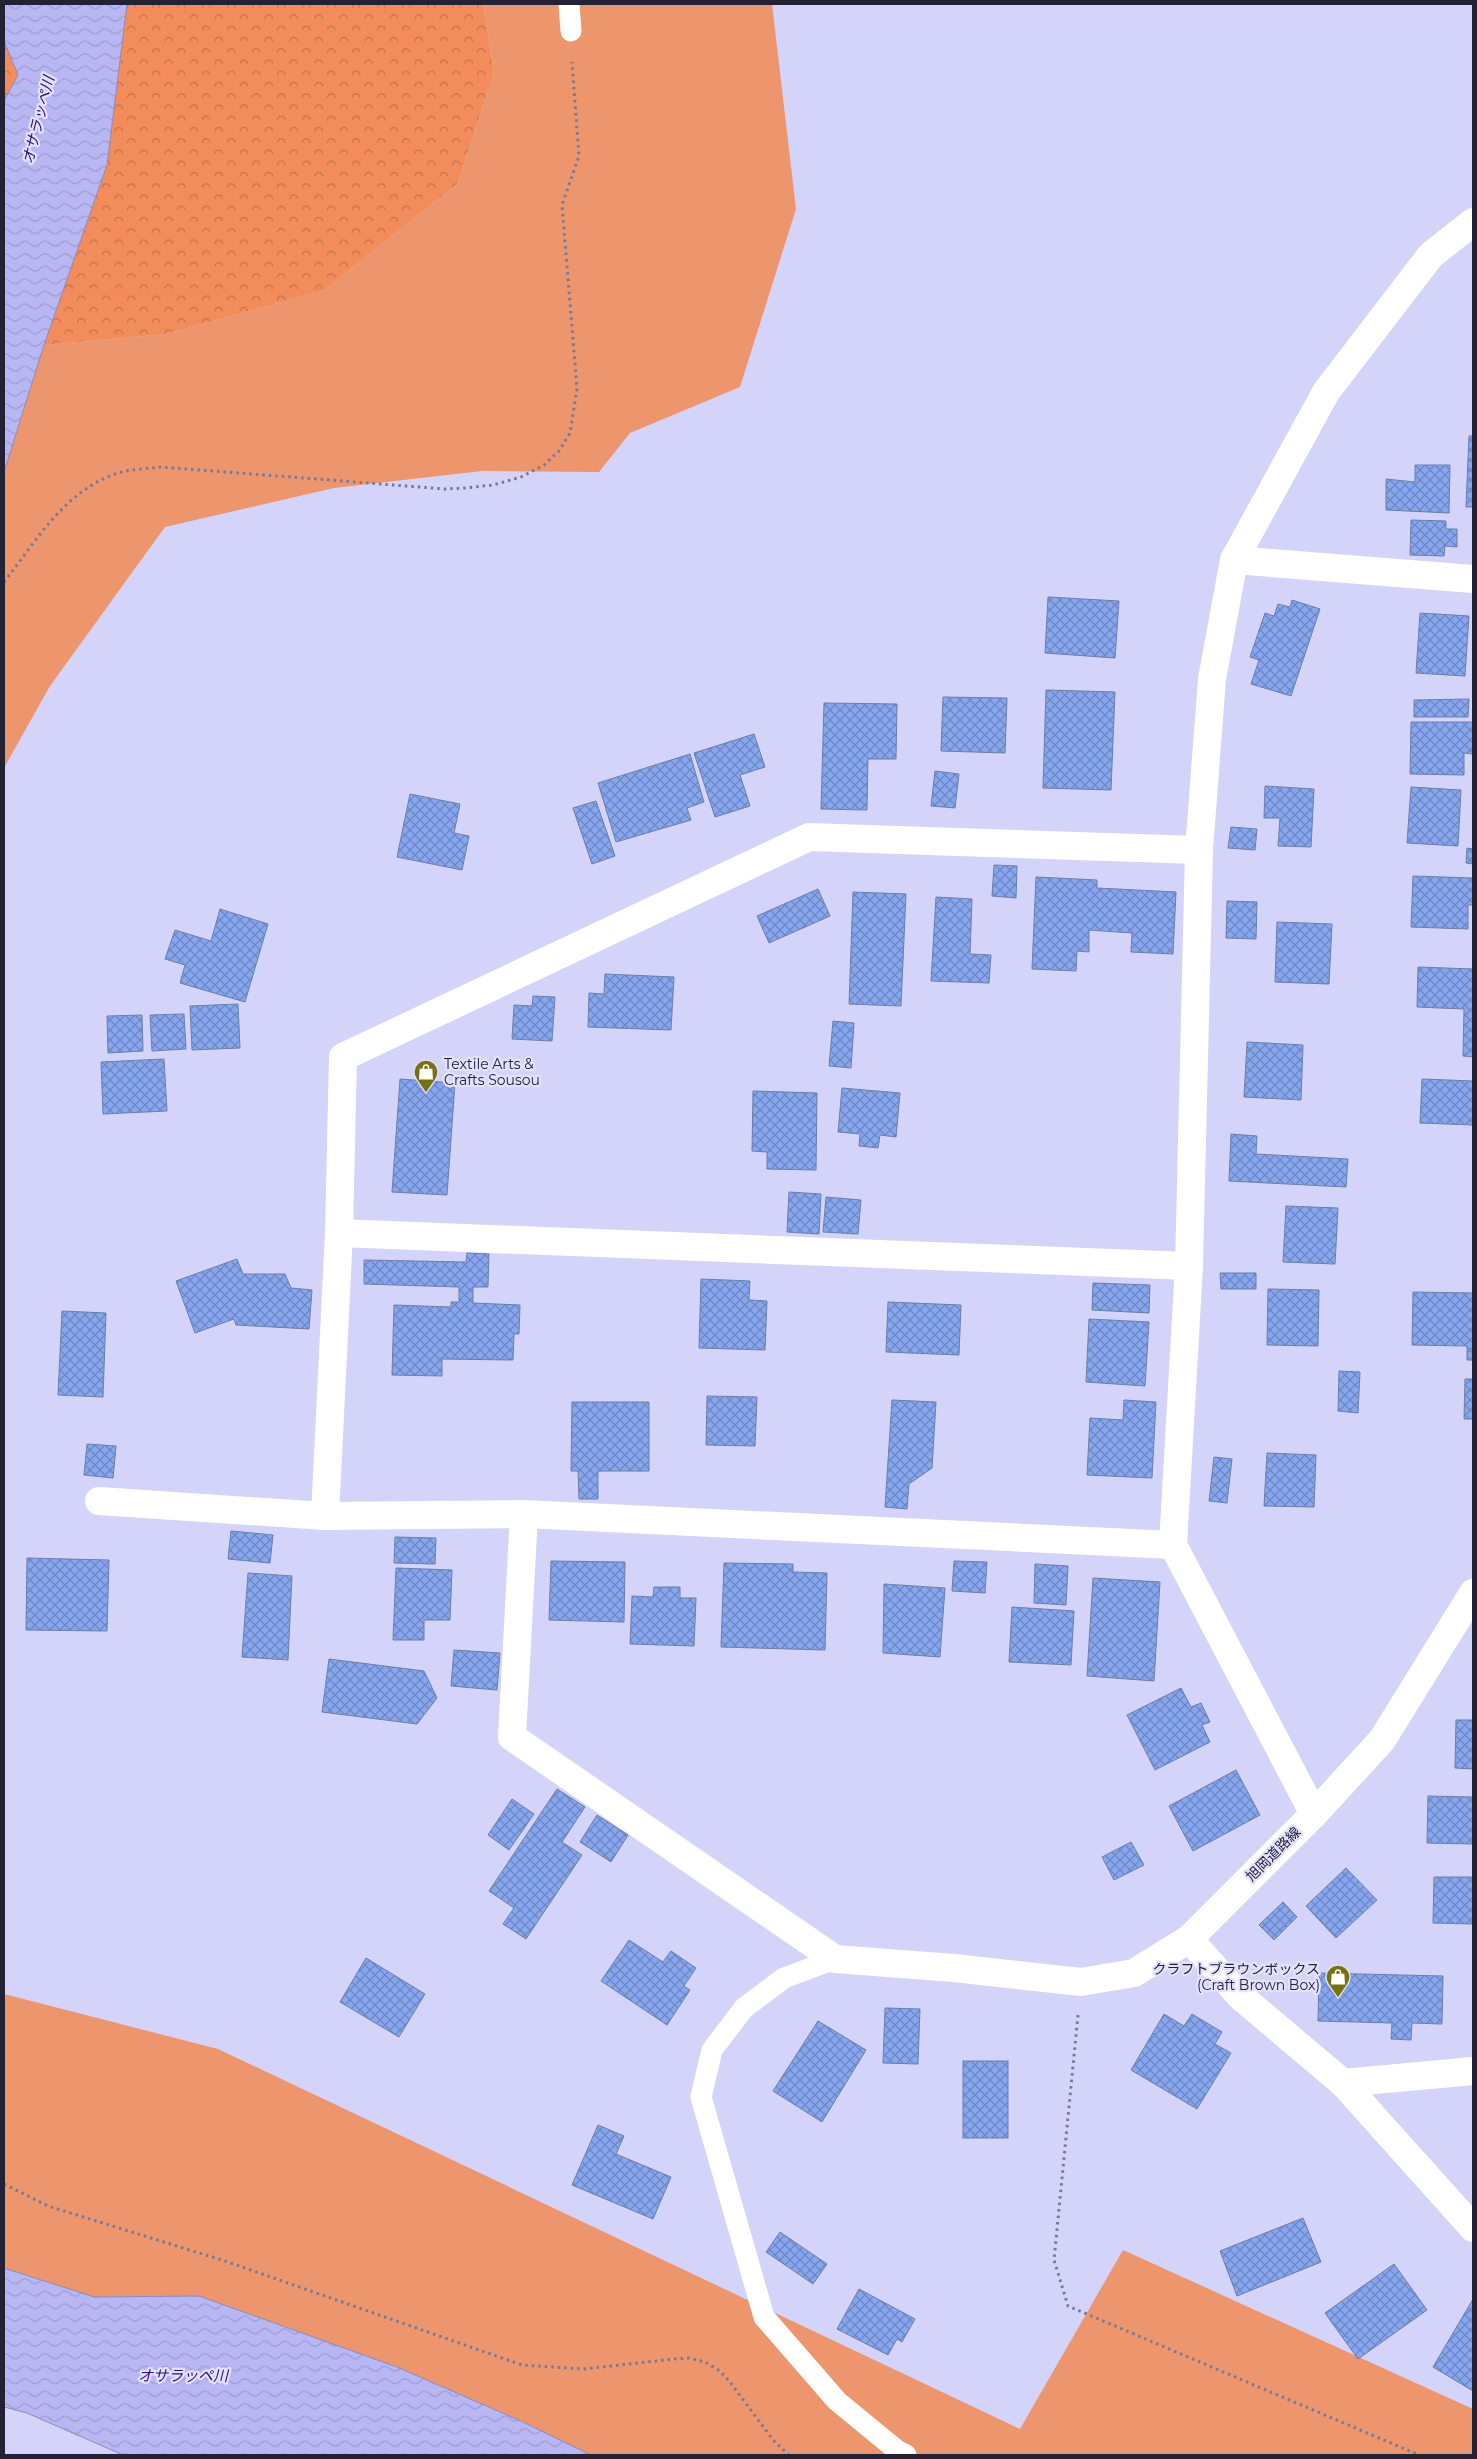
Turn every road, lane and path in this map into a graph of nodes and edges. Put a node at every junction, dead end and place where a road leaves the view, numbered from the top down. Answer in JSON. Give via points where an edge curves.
{"nodes":[{"id":1,"x":569,"y":4,"type":"edge"},
{"id":2,"x":571,"y":32,"type":"joint"},
{"id":3,"x":1473,"y":222,"type":"edge"},
{"id":4,"x":1234,"y":560,"type":"junction"},
{"id":5,"x":1473,"y":579,"type":"edge"},
{"id":6,"x":4,"y":582,"type":"edge"},
{"id":7,"x":1199,"y":850,"type":"junction"},
{"id":8,"x":340,"y":1233,"type":"junction"},
{"id":9,"x":1189,"y":1266,"type":"junction"},
{"id":10,"x":99,"y":1501,"type":"dead end"},
{"id":11,"x":524,"y":1514,"type":"junction"},
{"id":12,"x":325,"y":1516,"type":"junction"},
{"id":13,"x":1173,"y":1545,"type":"junction"},
{"id":14,"x":1473,"y":1594,"type":"edge"},
{"id":15,"x":1314,"y":1814,"type":"junction"},
{"id":16,"x":1189,"y":1939,"type":"junction"},
{"id":17,"x":835,"y":1959,"type":"junction"},
{"id":18,"x":1081,"y":1982,"type":"junction"},
{"id":19,"x":1473,"y":2070,"type":"edge"},
{"id":20,"x":1343,"y":2083,"type":"junction"},
{"id":21,"x":4,"y":2184,"type":"edge"},
{"id":22,"x":1473,"y":2228,"type":"edge"},
{"id":23,"x":789,"y":2455,"type":"edge"},
{"id":24,"x":906,"y":2455,"type":"edge"},
{"id":25,"x":1419,"y":2455,"type":"edge"}],
"edges":[{"from":1,"to":2,"type":"lane"},
{"from":2,"to":6,"type":"path","via":[[579,156],[562,205],[577,389],[570,432],[559,451],[544,465],[520,477],[493,485],[465,488],[161,468],[116,474],[72,499]]},
{"from":3,"to":4,"type":"street","via":[[1431,255],[1326,392]]},
{"from":4,"to":5,"type":"street"},
{"from":4,"to":7,"type":"street","via":[[1212,679]]},
{"from":7,"to":8,"type":"street","via":[[809,837],[343,1057]]},
{"from":7,"to":9,"type":"street"},
{"from":8,"to":9,"type":"street"},
{"from":8,"to":12,"type":"street"},
{"from":9,"to":13,"type":"street"},
{"from":10,"to":12,"type":"street"},
{"from":11,"to":12,"type":"street"},
{"from":11,"to":13,"type":"street"},
{"from":11,"to":17,"type":"street","via":[[512,1737]]},
{"from":13,"to":15,"type":"street"},
{"from":14,"to":15,"type":"street","name":"旭岡道路線","via":[[1382,1740]]},
{"from":15,"to":16,"type":"street","name":"旭岡道路線"},
{"from":16,"to":18,"type":"street","name":"旭岡道路線","via":[[1134,1974]]},
{"from":16,"to":20,"type":"street","via":[[1240,1996]]},
{"from":17,"to":18,"type":"street","name":"旭岡道路線"},
{"from":17,"to":24,"type":"lane","via":[[784,1978],[744,2008],[712,2050],[701,2097],[764,2317],[837,2401]]},
{"from":18,"to":25,"type":"path","via":[[1054,2260],[1068,2306]]},
{"from":19,"to":20,"type":"street"},
{"from":20,"to":22,"type":"street"},
{"from":21,"to":23,"type":"path","via":[[48,2206],[225,2261],[522,2365],[584,2369],[689,2358],[705,2362],[730,2382],[773,2440]]}]}
